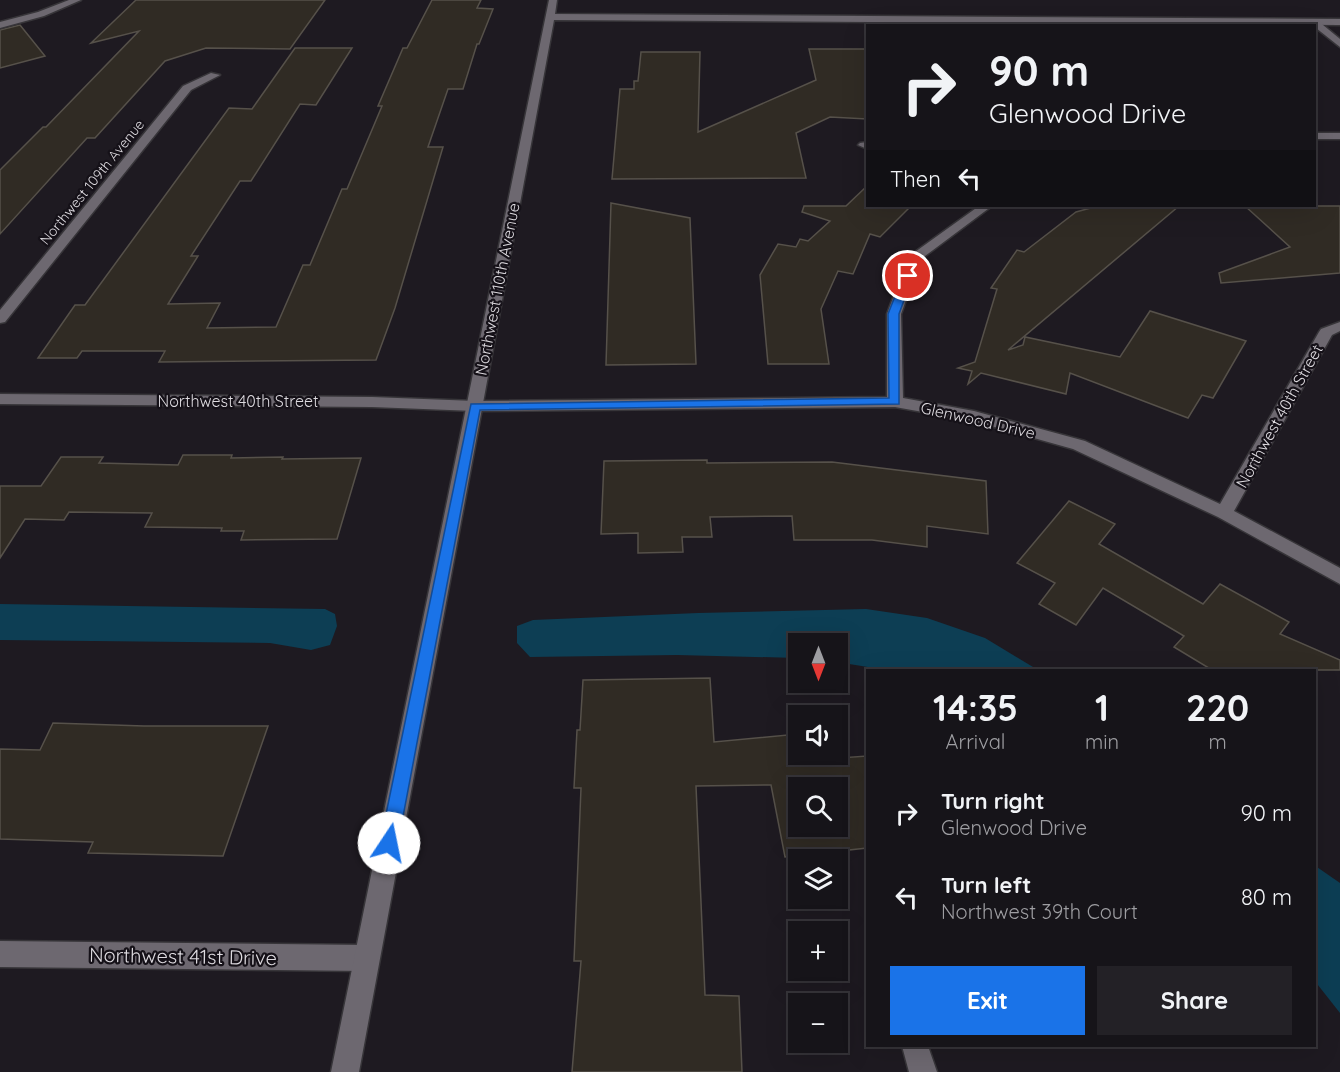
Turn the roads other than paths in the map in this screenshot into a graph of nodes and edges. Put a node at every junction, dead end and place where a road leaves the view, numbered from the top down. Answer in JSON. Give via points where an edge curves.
{"nodes":[{"id":1,"x":77,"y":0,"type":"edge"},
{"id":2,"x":551,"y":9,"type":"edge"},
{"id":3,"x":1314,"y":22,"type":"junction"},
{"id":4,"x":1340,"y":22,"type":"edge"},
{"id":5,"x":0,"y":25,"type":"edge"},
{"id":6,"x":1340,"y":44,"type":"edge"},
{"id":7,"x":215,"y":75,"type":"dead end"},
{"id":8,"x":1316,"y":136,"type":"edge"},
{"id":9,"x":1340,"y":136,"type":"edge"},
{"id":10,"x":985,"y":207,"type":"edge"},
{"id":11,"x":0,"y":319,"type":"edge"},
{"id":12,"x":1340,"y":326,"type":"edge"},
{"id":13,"x":0,"y":399,"type":"edge"},
{"id":14,"x":895,"y":402,"type":"junction"},
{"id":15,"x":475,"y":406,"type":"junction"},
{"id":16,"x":1224,"y":513,"type":"junction"},
{"id":17,"x":1340,"y":577,"type":"edge"},
{"id":18,"x":0,"y":954,"type":"edge"},
{"id":19,"x":366,"y":958,"type":"junction"},
{"id":20,"x":915,"y":1047,"type":"edge"},
{"id":21,"x":345,"y":1072,"type":"edge"},
{"id":22,"x":923,"y":1072,"type":"edge"}],
"edges":[{"from":1,"to":5,"type":"street"},
{"from":2,"to":3,"type":"street"},
{"from":2,"to":15,"type":"street","name":"Northwest 110th Avenue"},
{"from":3,"to":4,"type":"street"},
{"from":3,"to":6,"type":"street"},
{"from":7,"to":11,"type":"street","name":"Northwest 109th Avenue","via":[[187,88]]},
{"from":8,"to":9,"type":"street"},
{"from":10,"to":14,"type":"street","via":[[915,257],[894,314]]},
{"from":12,"to":16,"type":"street","name":"Northwest 40th Street","via":[[1326,332]]},
{"from":13,"to":15,"type":"street","name":"Northwest 40th Street"},
{"from":14,"to":15,"type":"street","name":"Glenwood Drive"},
{"from":14,"to":16,"type":"street","name":"Glenwood Drive","via":[[974,416],[1079,445]]},
{"from":15,"to":19,"type":"street","name":"Northwest 110th Avenue"},
{"from":16,"to":17,"type":"street","name":"Glenwood Drive"},
{"from":18,"to":19,"type":"street","name":"Northwest 41st Drive"},
{"from":19,"to":21,"type":"street","name":"Northwest 110th Avenue"},
{"from":20,"to":22,"type":"street"}]}
